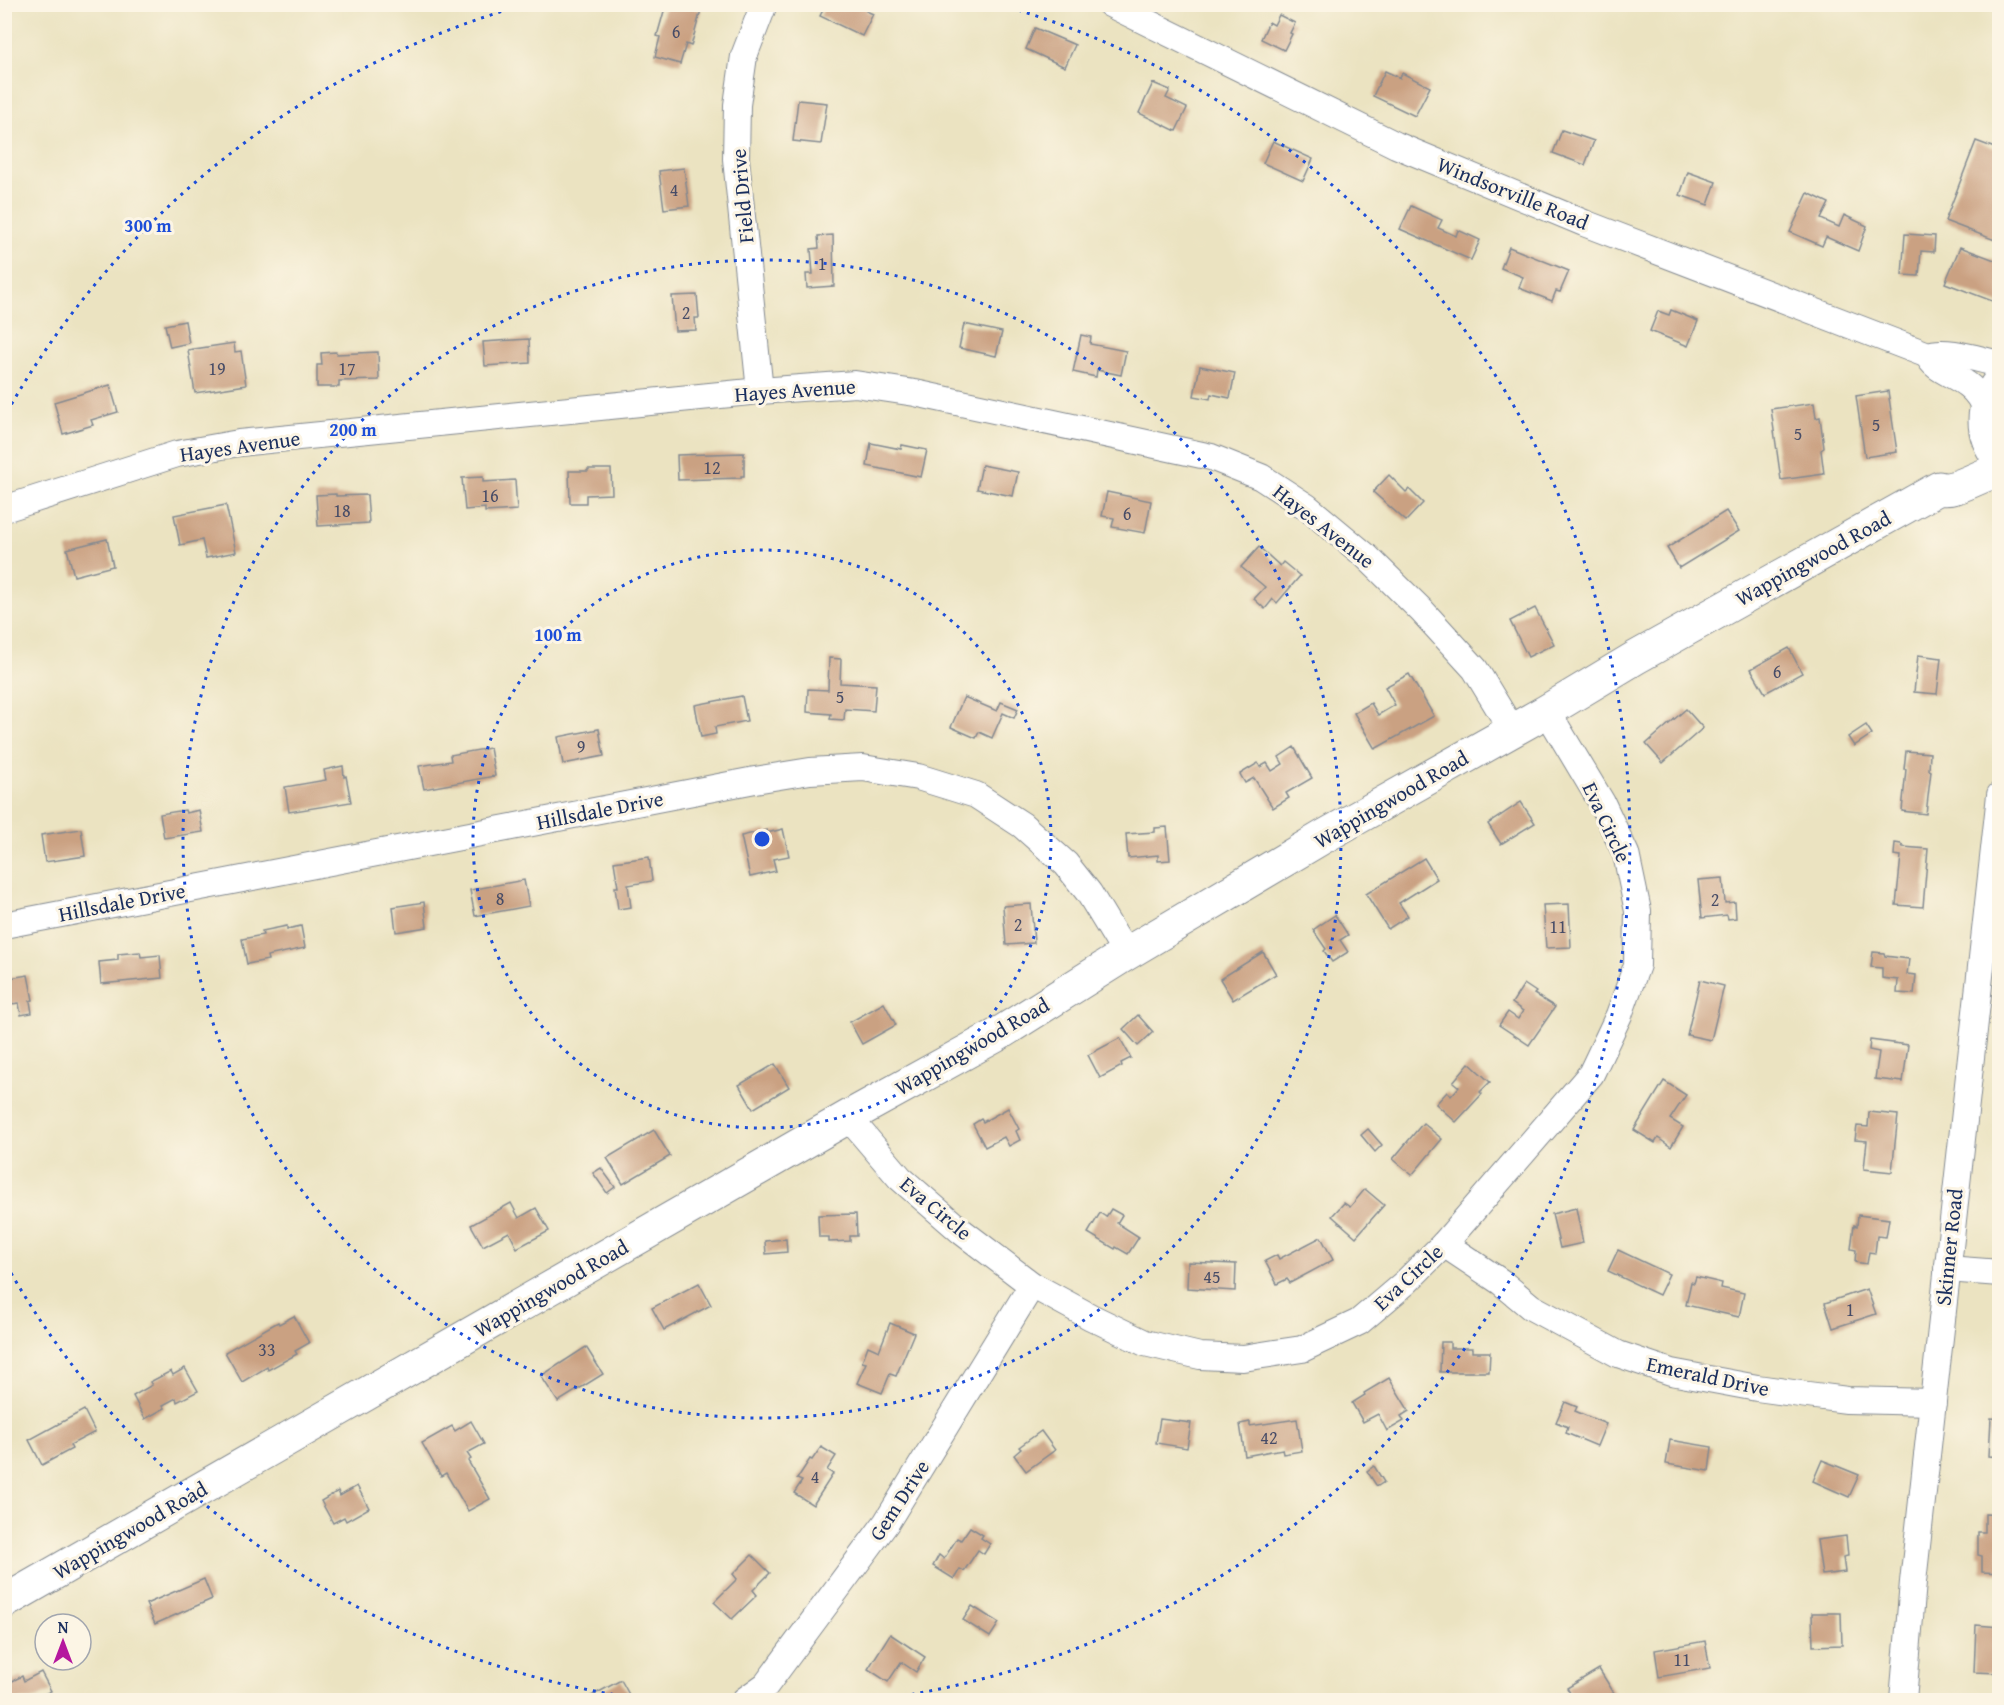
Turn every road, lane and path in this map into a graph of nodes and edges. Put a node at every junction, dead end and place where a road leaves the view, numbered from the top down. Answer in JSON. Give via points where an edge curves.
{"nodes":[{"id":1,"x":764,"y":4,"type":"edge"},
{"id":2,"x":1110,"y":4,"type":"edge"},
{"id":3,"x":1928,"y":355,"type":"junction"},
{"id":4,"x":2000,"y":364,"type":"edge"},
{"id":5,"x":760,"y":391,"type":"junction"},
{"id":6,"x":1990,"y":404,"type":"edge"},
{"id":7,"x":2000,"y":459,"type":"edge"},
{"id":8,"x":2000,"y":471,"type":"edge"},
{"id":9,"x":1939,"y":488,"type":"junction"},
{"id":10,"x":4,"y":509,"type":"edge"},
{"id":11,"x":1547,"y":711,"type":"junction"},
{"id":12,"x":1512,"y":730,"type":"junction"},
{"id":13,"x":2000,"y":795,"type":"edge"},
{"id":14,"x":4,"y":925,"type":"edge"},
{"id":15,"x":1126,"y":954,"type":"junction"},
{"id":16,"x":848,"y":1117,"type":"junction"},
{"id":17,"x":1444,"y":1244,"type":"junction"},
{"id":18,"x":1947,"y":1269,"type":"junction"},
{"id":19,"x":2000,"y":1273,"type":"edge"},
{"id":20,"x":1032,"y":1285,"type":"junction"},
{"id":21,"x":1933,"y":1402,"type":"junction"},
{"id":22,"x":4,"y":1602,"type":"edge"},
{"id":23,"x":746,"y":1701,"type":"edge"},
{"id":24,"x":1903,"y":1701,"type":"edge"}],
"edges":[{"from":1,"to":5,"type":"street","name":"Field Drive","via":[[744,56],[737,105],[736,159]]},
{"from":2,"to":3,"type":"street","name":"Windsorville Road","via":[[1396,145],[1584,223]]},
{"from":3,"to":4,"type":"street","name":"Windsorville Road","via":[[1939,352]]},
{"from":3,"to":6,"type":"street","name":"Windsorville Road"},
{"from":5,"to":10,"type":"street","name":"Hayes Avenue","via":[[239,443],[177,454]]},
{"from":5,"to":12,"type":"street","name":"Hayes Avenue","via":[[855,384],[915,393],[1211,457],[1261,477],[1307,507],[1367,557],[1422,611],[1475,669]]},
{"from":6,"to":7,"type":"main road","via":[[1988,441]]},
{"from":6,"to":9,"type":"main road","name":"Wappingwood Road","via":[[1976,446],[1944,475]]},
{"from":8,"to":9,"type":"main road","name":"Wappingwood Road","via":[[1954,488]]},
{"from":9,"to":11,"type":"main road","name":"Wappingwood Road"},
{"from":11,"to":12,"type":"main road","name":"Wappingwood Road"},
{"from":11,"to":17,"type":"street","name":"Eva Circle","via":[[1602,803],[1626,854],[1638,911],[1636,965],[1619,1015],[1591,1074]]},
{"from":12,"to":15,"type":"main road","name":"Wappingwood Road"},
{"from":13,"to":18,"type":"street","name":"Skinner Road"},
{"from":14,"to":15,"type":"street","name":"Hillsdale Drive","via":[[755,780],[863,768],[918,777],[976,795],[1022,825],[1066,864],[1089,893]]},
{"from":15,"to":16,"type":"main road","name":"Wappingwood Road","via":[[997,1035]]},
{"from":16,"to":20,"type":"street","name":"Eva Circle","via":[[900,1178]]},
{"from":16,"to":22,"type":"main road","name":"Wappingwood Road"},
{"from":17,"to":20,"type":"street","name":"Eva Circle","via":[[1359,1322],[1302,1350],[1243,1358],[1200,1356],[1145,1343]]},
{"from":17,"to":21,"type":"street","name":"Emerald Drive","via":[[1531,1307],[1618,1354],[1671,1372],[1847,1400]]},
{"from":18,"to":19,"type":"street"},
{"from":18,"to":21,"type":"street","name":"Skinner Road"},
{"from":20,"to":23,"type":"street","name":"Gem Drive","via":[[886,1523],[766,1685]]},
{"from":21,"to":24,"type":"street","name":"Skinner Road"}]}
